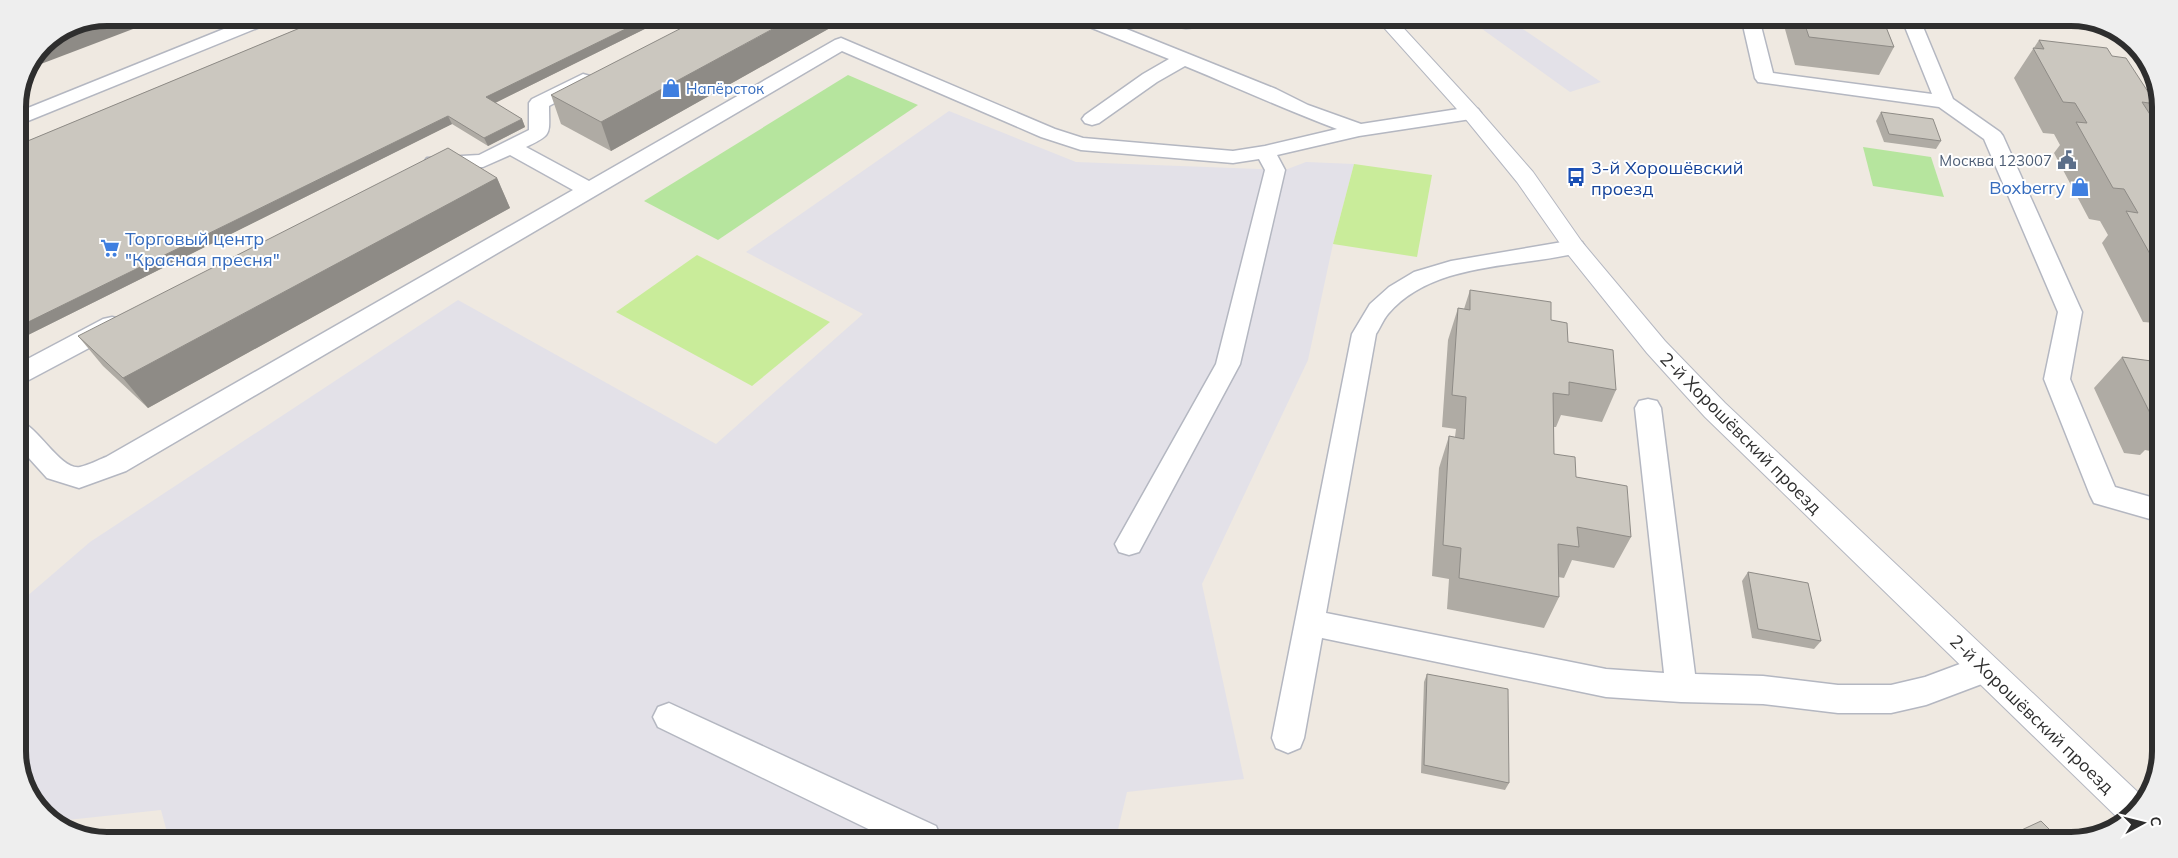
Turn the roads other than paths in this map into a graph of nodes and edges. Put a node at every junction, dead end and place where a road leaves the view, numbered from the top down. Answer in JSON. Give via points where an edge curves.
{"nodes":[{"id":1,"x":246,"y":26,"type":"edge"},
{"id":2,"x":1103,"y":26,"type":"edge"},
{"id":3,"x":1392,"y":26,"type":"edge"},
{"id":4,"x":1751,"y":26,"type":"edge"},
{"id":5,"x":1914,"y":26,"type":"edge"},
{"id":6,"x":1184,"y":59,"type":"junction"},
{"id":7,"x":599,"y":72,"type":"edge"},
{"id":8,"x":1945,"y":102,"type":"junction"},
{"id":9,"x":1471,"y":113,"type":"junction"},
{"id":10,"x":26,"y":115,"type":"edge"},
{"id":11,"x":1092,"y":119,"type":"dead end"},
{"id":12,"x":1359,"y":130,"type":"junction"},
{"id":13,"x":510,"y":148,"type":"junction"},
{"id":14,"x":1265,"y":152,"type":"junction"},
{"id":15,"x":411,"y":171,"type":"edge"},
{"id":16,"x":590,"y":190,"type":"junction"},
{"id":17,"x":1574,"y":247,"type":"junction"},
{"id":18,"x":130,"y":316,"type":"edge"},
{"id":19,"x":26,"y":371,"type":"edge"},
{"id":20,"x":1648,"y":408,"type":"dead end"},
{"id":21,"x":26,"y":438,"type":"edge"},
{"id":22,"x":2152,"y":508,"type":"edge"},
{"id":23,"x":1128,"y":544,"type":"dead end"},
{"id":24,"x":1311,"y":623,"type":"junction"},
{"id":25,"x":1984,"y":669,"type":"junction"},
{"id":26,"x":1681,"y":688,"type":"junction"},
{"id":27,"x":669,"y":717,"type":"dead end"},
{"id":28,"x":1288,"y":738,"type":"dead end"},
{"id":29,"x":2119,"y":798,"type":"edge"},
{"id":30,"x":911,"y":832,"type":"edge"}],
"edges":[{"from":1,"to":10,"type":"lane"},
{"from":2,"to":6,"type":"lane"},
{"from":3,"to":9,"type":"street","name":"2-й Хорошёвский проезд"},
{"from":4,"to":8,"type":"lane","via":[[1765,78]]},
{"from":5,"to":8,"type":"lane"},
{"from":6,"to":11,"type":"lane","via":[[1150,78]]},
{"from":6,"to":12,"type":"lane"},
{"from":7,"to":13,"type":"lane","via":[[539,103],[539,133]]},
{"from":8,"to":22,"type":"lane","via":[[1993,136],[2070,312],[2057,379],[2104,496]]},
{"from":9,"to":12,"type":"lane"},
{"from":9,"to":17,"type":"street","name":"2-й Хорошёвский проезд","via":[[1525,177]]},
{"from":12,"to":14,"type":"lane"},
{"from":13,"to":15,"type":"lane","via":[[483,161],[429,162]]},
{"from":13,"to":16,"type":"lane"},
{"from":14,"to":16,"type":"lane","via":[[1233,157],[1081,144],[1048,133],[841,44]]},
{"from":14,"to":23,"type":"lane","via":[[1275,170],[1228,364]]},
{"from":16,"to":21,"type":"lane","via":[[116,464],[79,478],[57,471]]},
{"from":17,"to":24,"type":"lane","via":[[1451,268],[1422,277],[1378,310],[1364,334]]},
{"from":17,"to":25,"type":"street","name":"2-й Хорошёвский проезд","via":[[1656,347],[1715,410]]},
{"from":18,"to":19,"type":"lane"},
{"from":20,"to":26,"type":"lane"},
{"from":24,"to":26,"type":"lane","via":[[1606,683]]},
{"from":24,"to":28,"type":"lane"},
{"from":25,"to":26,"type":"lane","via":[[1926,691],[1891,699],[1838,699],[1763,690]]},
{"from":25,"to":29,"type":"street","name":"2-й Хорошёвский проезд"},
{"from":27,"to":30,"type":"lane"}]}
